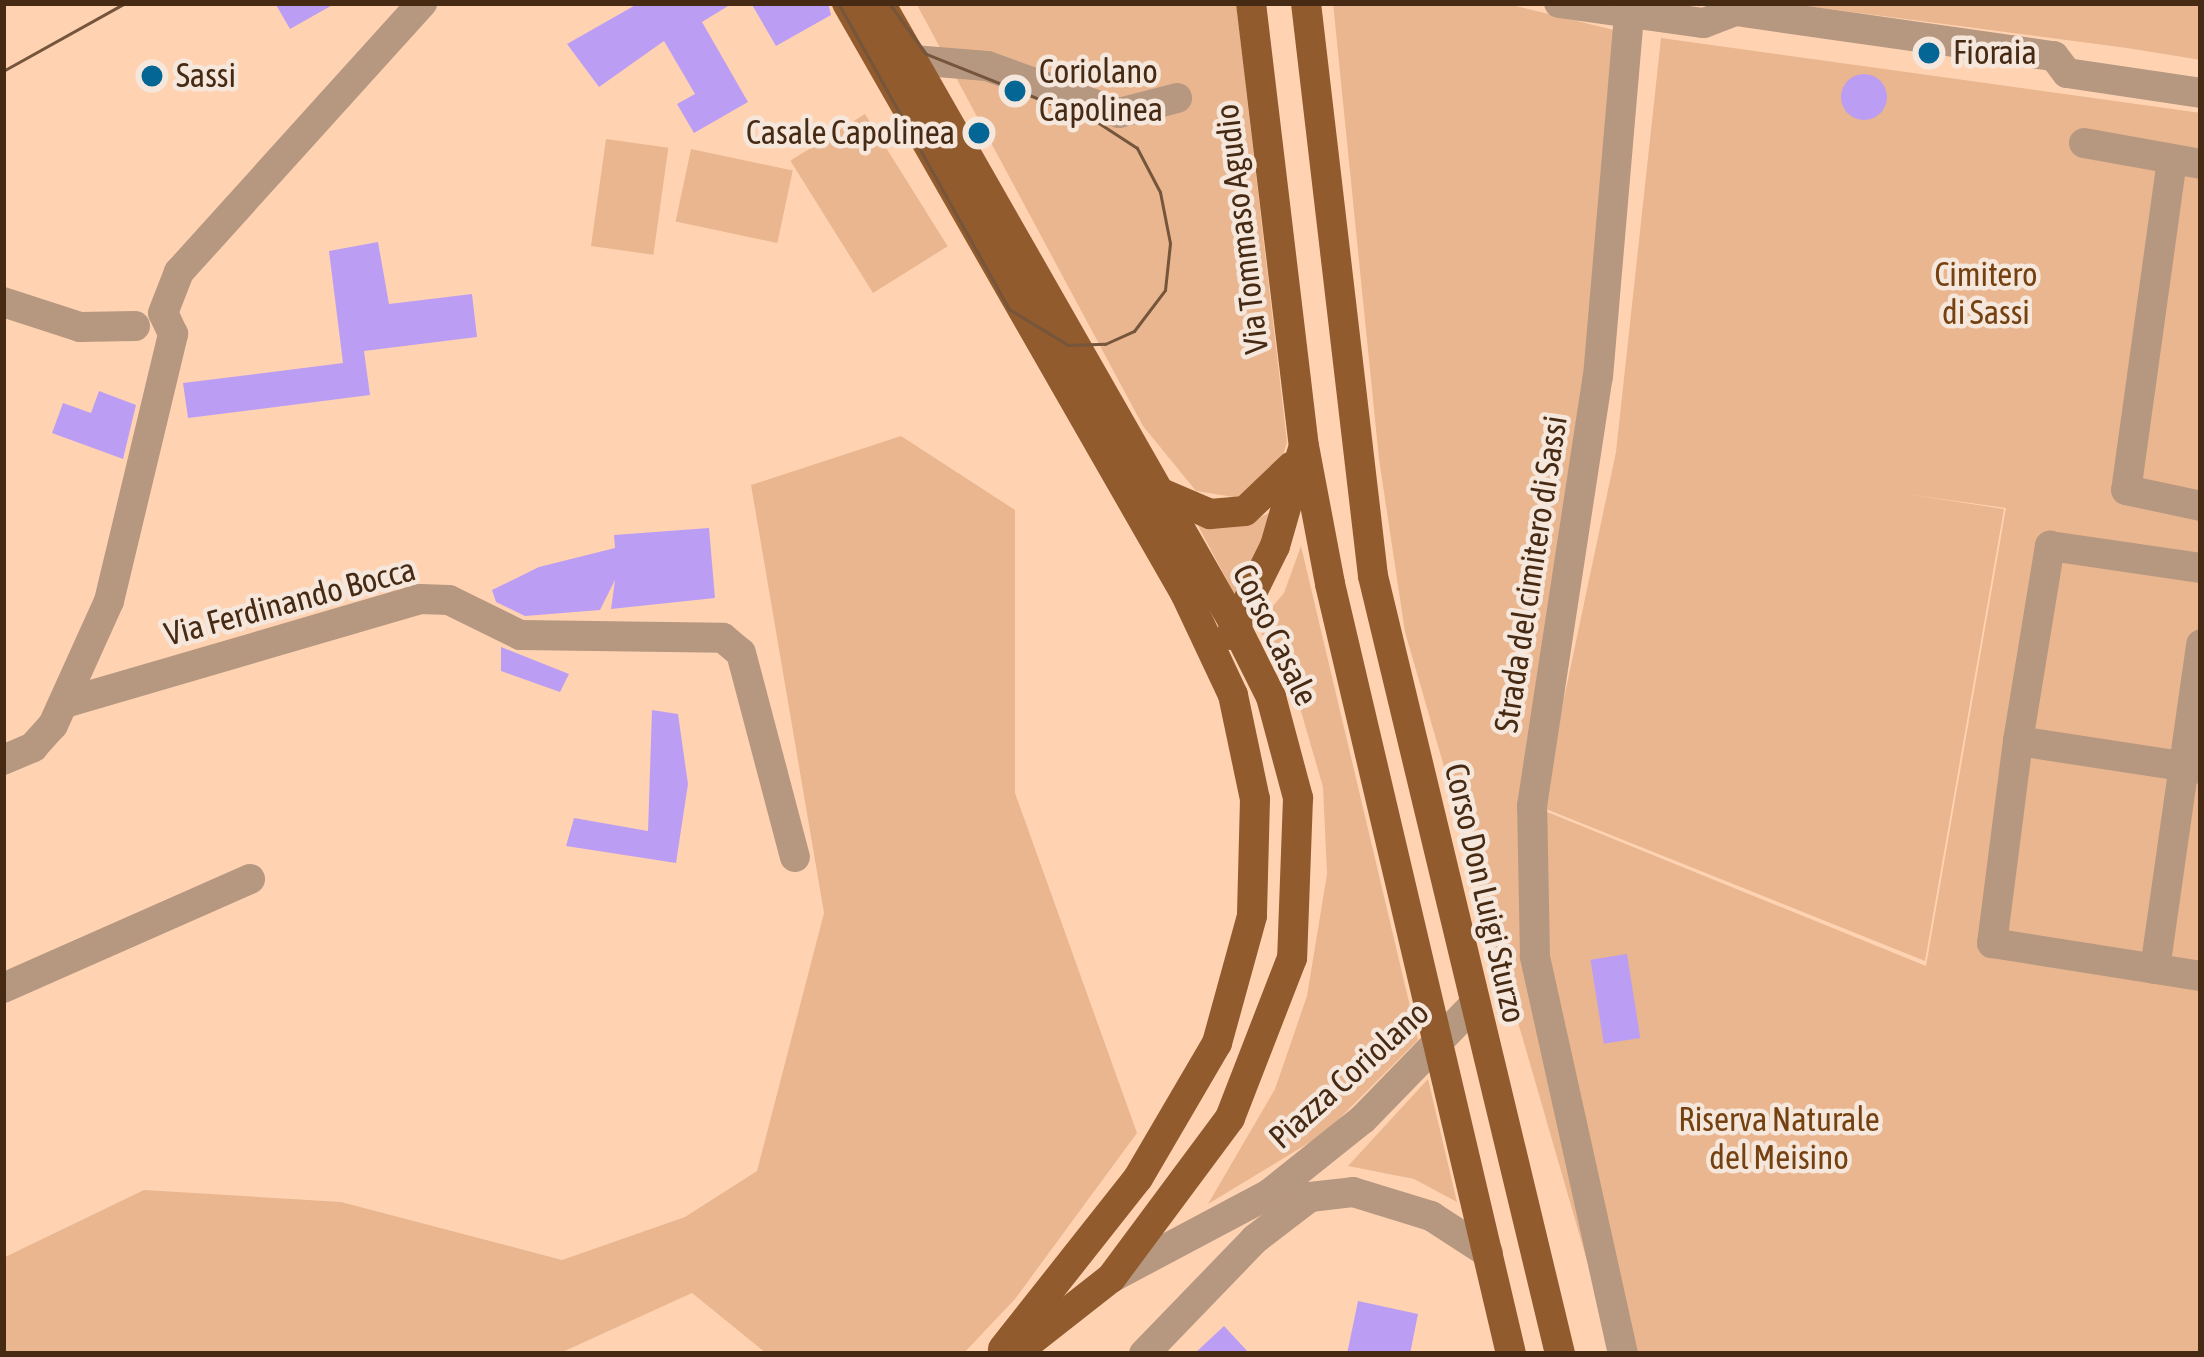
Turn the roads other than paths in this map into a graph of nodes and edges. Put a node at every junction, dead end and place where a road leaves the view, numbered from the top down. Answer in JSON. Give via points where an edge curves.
{"nodes":[{"id":1,"x":422,"y":3,"type":"edge"},
{"id":2,"x":847,"y":3,"type":"edge"},
{"id":3,"x":880,"y":3,"type":"edge"},
{"id":4,"x":1251,"y":3,"type":"edge"},
{"id":5,"x":1306,"y":3,"type":"edge"},
{"id":6,"x":1558,"y":3,"type":"edge"},
{"id":7,"x":1629,"y":13,"type":"junction"},
{"id":8,"x":913,"y":60,"type":"junction"},
{"id":9,"x":2201,"y":93,"type":"edge"},
{"id":10,"x":1177,"y":98,"type":"dead end"},
{"id":11,"x":2084,"y":143,"type":"dead end"},
{"id":12,"x":2187,"y":162,"type":"edge"},
{"id":13,"x":3,"y":302,"type":"edge"},
{"id":14,"x":149,"y":319,"type":"junction"},
{"id":15,"x":1304,"y":446,"type":"junction"},
{"id":16,"x":1158,"y":491,"type":"junction"},
{"id":17,"x":2201,"y":506,"type":"edge"},
{"id":18,"x":2201,"y":568,"type":"edge"},
{"id":19,"x":1234,"y":622,"type":"junction"},
{"id":20,"x":2201,"y":644,"type":"edge"},
{"id":21,"x":1225,"y":676,"type":"junction"},
{"id":22,"x":68,"y":702,"type":"junction"},
{"id":23,"x":2018,"y":741,"type":"junction"},
{"id":24,"x":3,"y":760,"type":"edge"},
{"id":25,"x":2192,"y":768,"type":"edge"},
{"id":26,"x":796,"y":857,"type":"dead end"},
{"id":27,"x":250,"y":879,"type":"dead end"},
{"id":28,"x":2155,"y":969,"type":"junction"},
{"id":29,"x":2201,"y":976,"type":"edge"},
{"id":30,"x":3,"y":988,"type":"edge"},
{"id":31,"x":1474,"y":1005,"type":"junction"},
{"id":32,"x":1440,"y":1048,"type":"junction"},
{"id":33,"x":1269,"y":1194,"type":"junction"},
{"id":34,"x":1310,"y":1198,"type":"junction"},
{"id":35,"x":1255,"y":1239,"type":"junction"},
{"id":36,"x":1488,"y":1253,"type":"junction"},
{"id":37,"x":1111,"y":1278,"type":"junction"},
{"id":38,"x":1000,"y":1354,"type":"edge"},
{"id":39,"x":1014,"y":1354,"type":"edge"},
{"id":40,"x":1144,"y":1354,"type":"edge"},
{"id":41,"x":1511,"y":1354,"type":"edge"},
{"id":42,"x":1560,"y":1354,"type":"edge"},
{"id":43,"x":1623,"y":1354,"type":"edge"}],
"edges":[{"from":1,"to":14,"type":"street","via":[[179,272]]},
{"from":2,"to":21,"type":"main road","name":"Corso Casale"},
{"from":3,"to":8,"type":"main road","name":"Corso Casale"},
{"from":4,"to":15,"type":"main road","name":"Via Tommaso Agudio"},
{"from":5,"to":31,"type":"main road","name":"Corso Don Luigi Sturzo","via":[[1373,577]]},
{"from":6,"to":7,"type":"street"},
{"from":7,"to":9,"type":"street","via":[[1704,23],[1736,11],[2054,56],[2067,73]]},
{"from":7,"to":43,"type":"street","name":"Strada del cimitero di Sassi","via":[[1598,376],[1532,806],[1534,956]]},
{"from":8,"to":10,"type":"street","via":[[987,66],[1119,112]]},
{"from":8,"to":16,"type":"main road","name":"Corso Casale"},
{"from":11,"to":12,"type":"street"},
{"from":12,"to":17,"type":"street","via":[[2126,490]]},
{"from":13,"to":14,"type":"street","via":[[80,326]]},
{"from":14,"to":22,"type":"street","via":[[144,346],[166,346],[109,601]]},
{"from":15,"to":16,"type":"main road","via":[[1277,488],[1245,511],[1210,514]]},
{"from":15,"to":19,"type":"main road","via":[[1275,546]]},
{"from":15,"to":32,"type":"main road"},
{"from":16,"to":19,"type":"main road","name":"Corso Casale"},
{"from":18,"to":23,"type":"street","via":[[2050,546]]},
{"from":19,"to":21,"type":"main road"},
{"from":19,"to":37,"type":"main road","name":"Corso Casale","via":[[1271,697],[1298,798],[1292,958],[1230,1118]]},
{"from":20,"to":25,"type":"street"},
{"from":21,"to":38,"type":"main road","name":"Corso Casale","via":[[1248,749],[1258,850],[1240,980],[1191,1097]]},
{"from":22,"to":24,"type":"street","via":[[33,747]]},
{"from":22,"to":26,"type":"street","name":"Via Ferdinando Bocca","via":[[420,599],[449,600],[520,634],[723,638],[741,653]]},
{"from":23,"to":25,"type":"street"},
{"from":23,"to":28,"type":"street","via":[[1996,949]]},
{"from":25,"to":28,"type":"street"},
{"from":27,"to":30,"type":"street"},
{"from":28,"to":29,"type":"street"},
{"from":31,"to":32,"type":"street","name":"Piazza Coriolano"},
{"from":31,"to":42,"type":"main road","name":"Corso Don Luigi Sturzo"},
{"from":32,"to":33,"type":"street","name":"Piazza Coriolano"},
{"from":32,"to":36,"type":"main road"},
{"from":33,"to":34,"type":"street","name":"Piazza Coriolano"},
{"from":33,"to":35,"type":"street"},
{"from":33,"to":37,"type":"street","name":"Piazza Coriolano"},
{"from":34,"to":35,"type":"street"},
{"from":34,"to":36,"type":"street","via":[[1353,1192],[1431,1216]]},
{"from":35,"to":40,"type":"street"},
{"from":36,"to":41,"type":"main road"},
{"from":37,"to":39,"type":"main road","name":"Corso Casale"}]}
